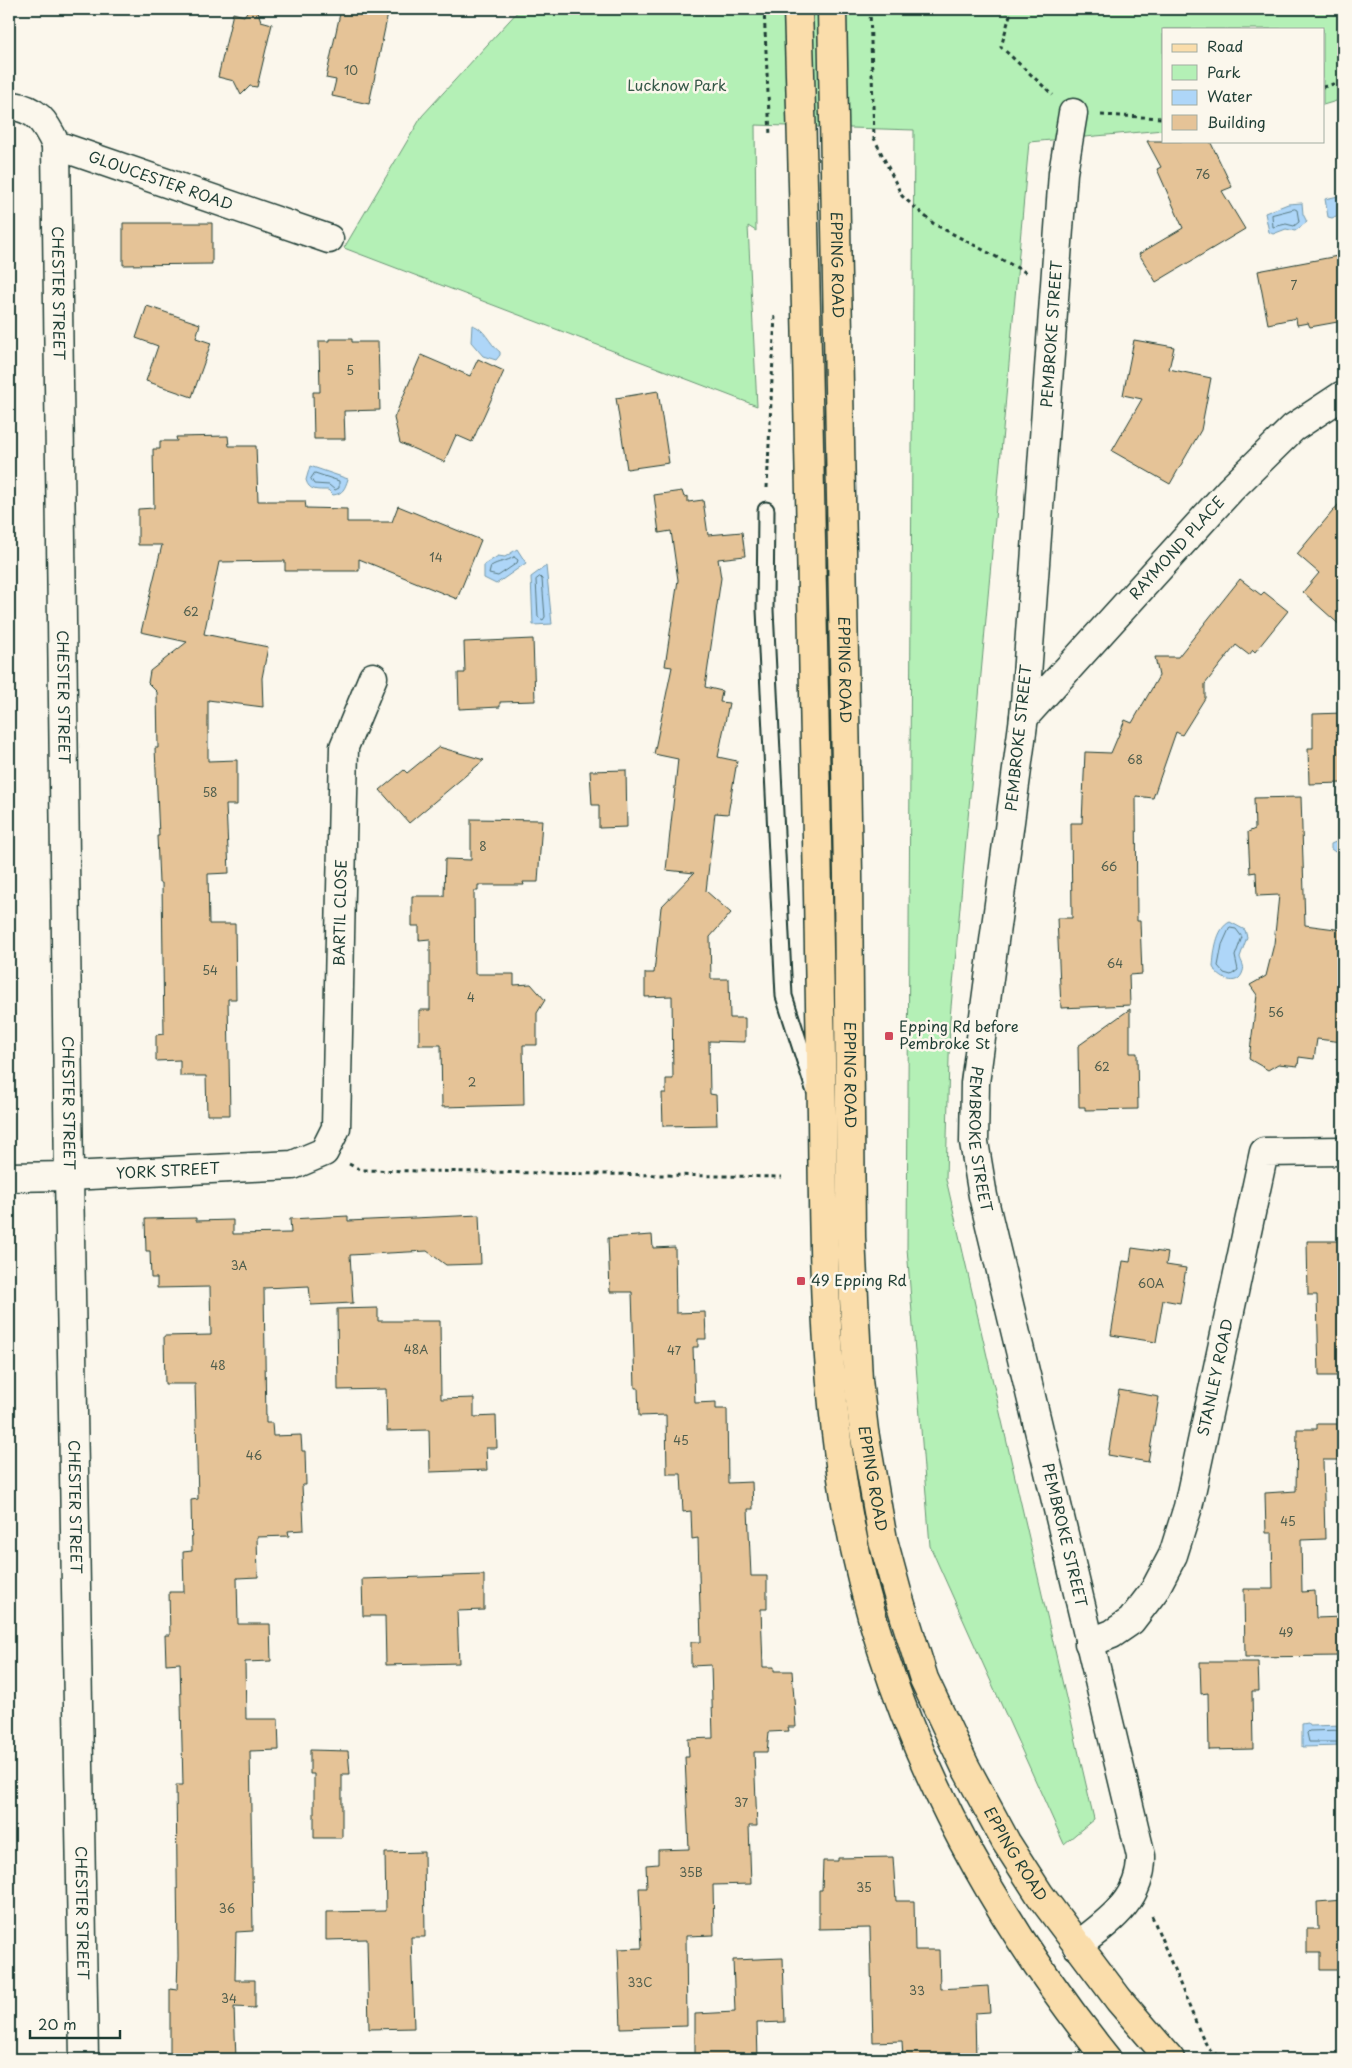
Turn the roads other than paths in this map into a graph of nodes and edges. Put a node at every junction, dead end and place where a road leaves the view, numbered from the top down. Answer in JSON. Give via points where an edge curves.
{"nodes":[{"id":1,"x":798,"y":9,"type":"edge"},
{"id":2,"x":832,"y":9,"type":"edge"},
{"id":3,"x":9,"y":105,"type":"edge"},
{"id":4,"x":1072,"y":113,"type":"dead end"},
{"id":5,"x":56,"y":145,"type":"junction"},
{"id":6,"x":329,"y":239,"type":"dead end"},
{"id":7,"x":1343,"y":395,"type":"edge"},
{"id":8,"x":766,"y":510,"type":"road end"},
{"id":9,"x":374,"y":677,"type":"dead end"},
{"id":10,"x":1024,"y":718,"type":"junction"},
{"id":11,"x":822,"y":1114,"type":"junction"},
{"id":12,"x":1343,"y":1151,"type":"edge"},
{"id":13,"x":324,"y":1152,"type":"joint"},
{"id":14,"x":69,"y":1176,"type":"junction"},
{"id":15,"x":9,"y":1177,"type":"edge"},
{"id":16,"x":1089,"y":1643,"type":"junction"},
{"id":17,"x":1076,"y":1946,"type":"junction"},
{"id":18,"x":84,"y":2059,"type":"edge"},
{"id":19,"x":1107,"y":2059,"type":"edge"},
{"id":20,"x":1170,"y":2059,"type":"edge"}],
"edges":[{"from":1,"to":11,"type":"main road","name":"EPPING ROAD"},
{"from":2,"to":17,"type":"main road","name":"EPPING ROAD","via":[[851,1227],[858,1380],[864,1431],[883,1540],[924,1679],[1006,1842]]},
{"from":3,"to":5,"type":"street","via":[[31,110],[46,124]]},
{"from":4,"to":10,"type":"street","name":"PEMBROKE STREET","via":[[1063,173]]},
{"from":5,"to":6,"type":"street","name":"GLOUCESTER ROAD"},
{"from":5,"to":14,"type":"street","name":"CHESTER STREET"},
{"from":7,"to":10,"type":"street","name":"RAYMOND PLACE","via":[[1293,428],[1230,490]]},
{"from":8,"to":11,"type":"lane","via":[[765,610],[784,996]]},
{"from":9,"to":13,"type":"street","name":"BARTIL CLOSE","via":[[344,747],[336,1128]]},
{"from":10,"to":16,"type":"street","name":"PEMBROKE STREET","via":[[974,1083],[974,1142],[982,1196]]},
{"from":11,"to":19,"type":"main road","name":"EPPING ROAD","via":[[830,1385],[845,1495],[866,1593],[899,1701],[929,1774],[974,1866],[1018,1939],[1069,2012]]},
{"from":12,"to":16,"type":"street","name":"STANLEY ROAD","via":[[1264,1152],[1188,1507],[1173,1555],[1162,1577],[1131,1621],[1112,1634]]},
{"from":13,"to":14,"type":"street","name":"YORK STREET","via":[[293,1165]]},
{"from":14,"to":15,"type":"street","name":"YORK STREET"},
{"from":14,"to":18,"type":"street","name":"CHESTER STREET"},
{"from":16,"to":17,"type":"street","name":"PEMBROKE STREET","via":[[1141,1856],[1141,1870],[1130,1897],[1120,1909]]},
{"from":17,"to":20,"type":"main road","name":"EPPING ROAD"}]}
